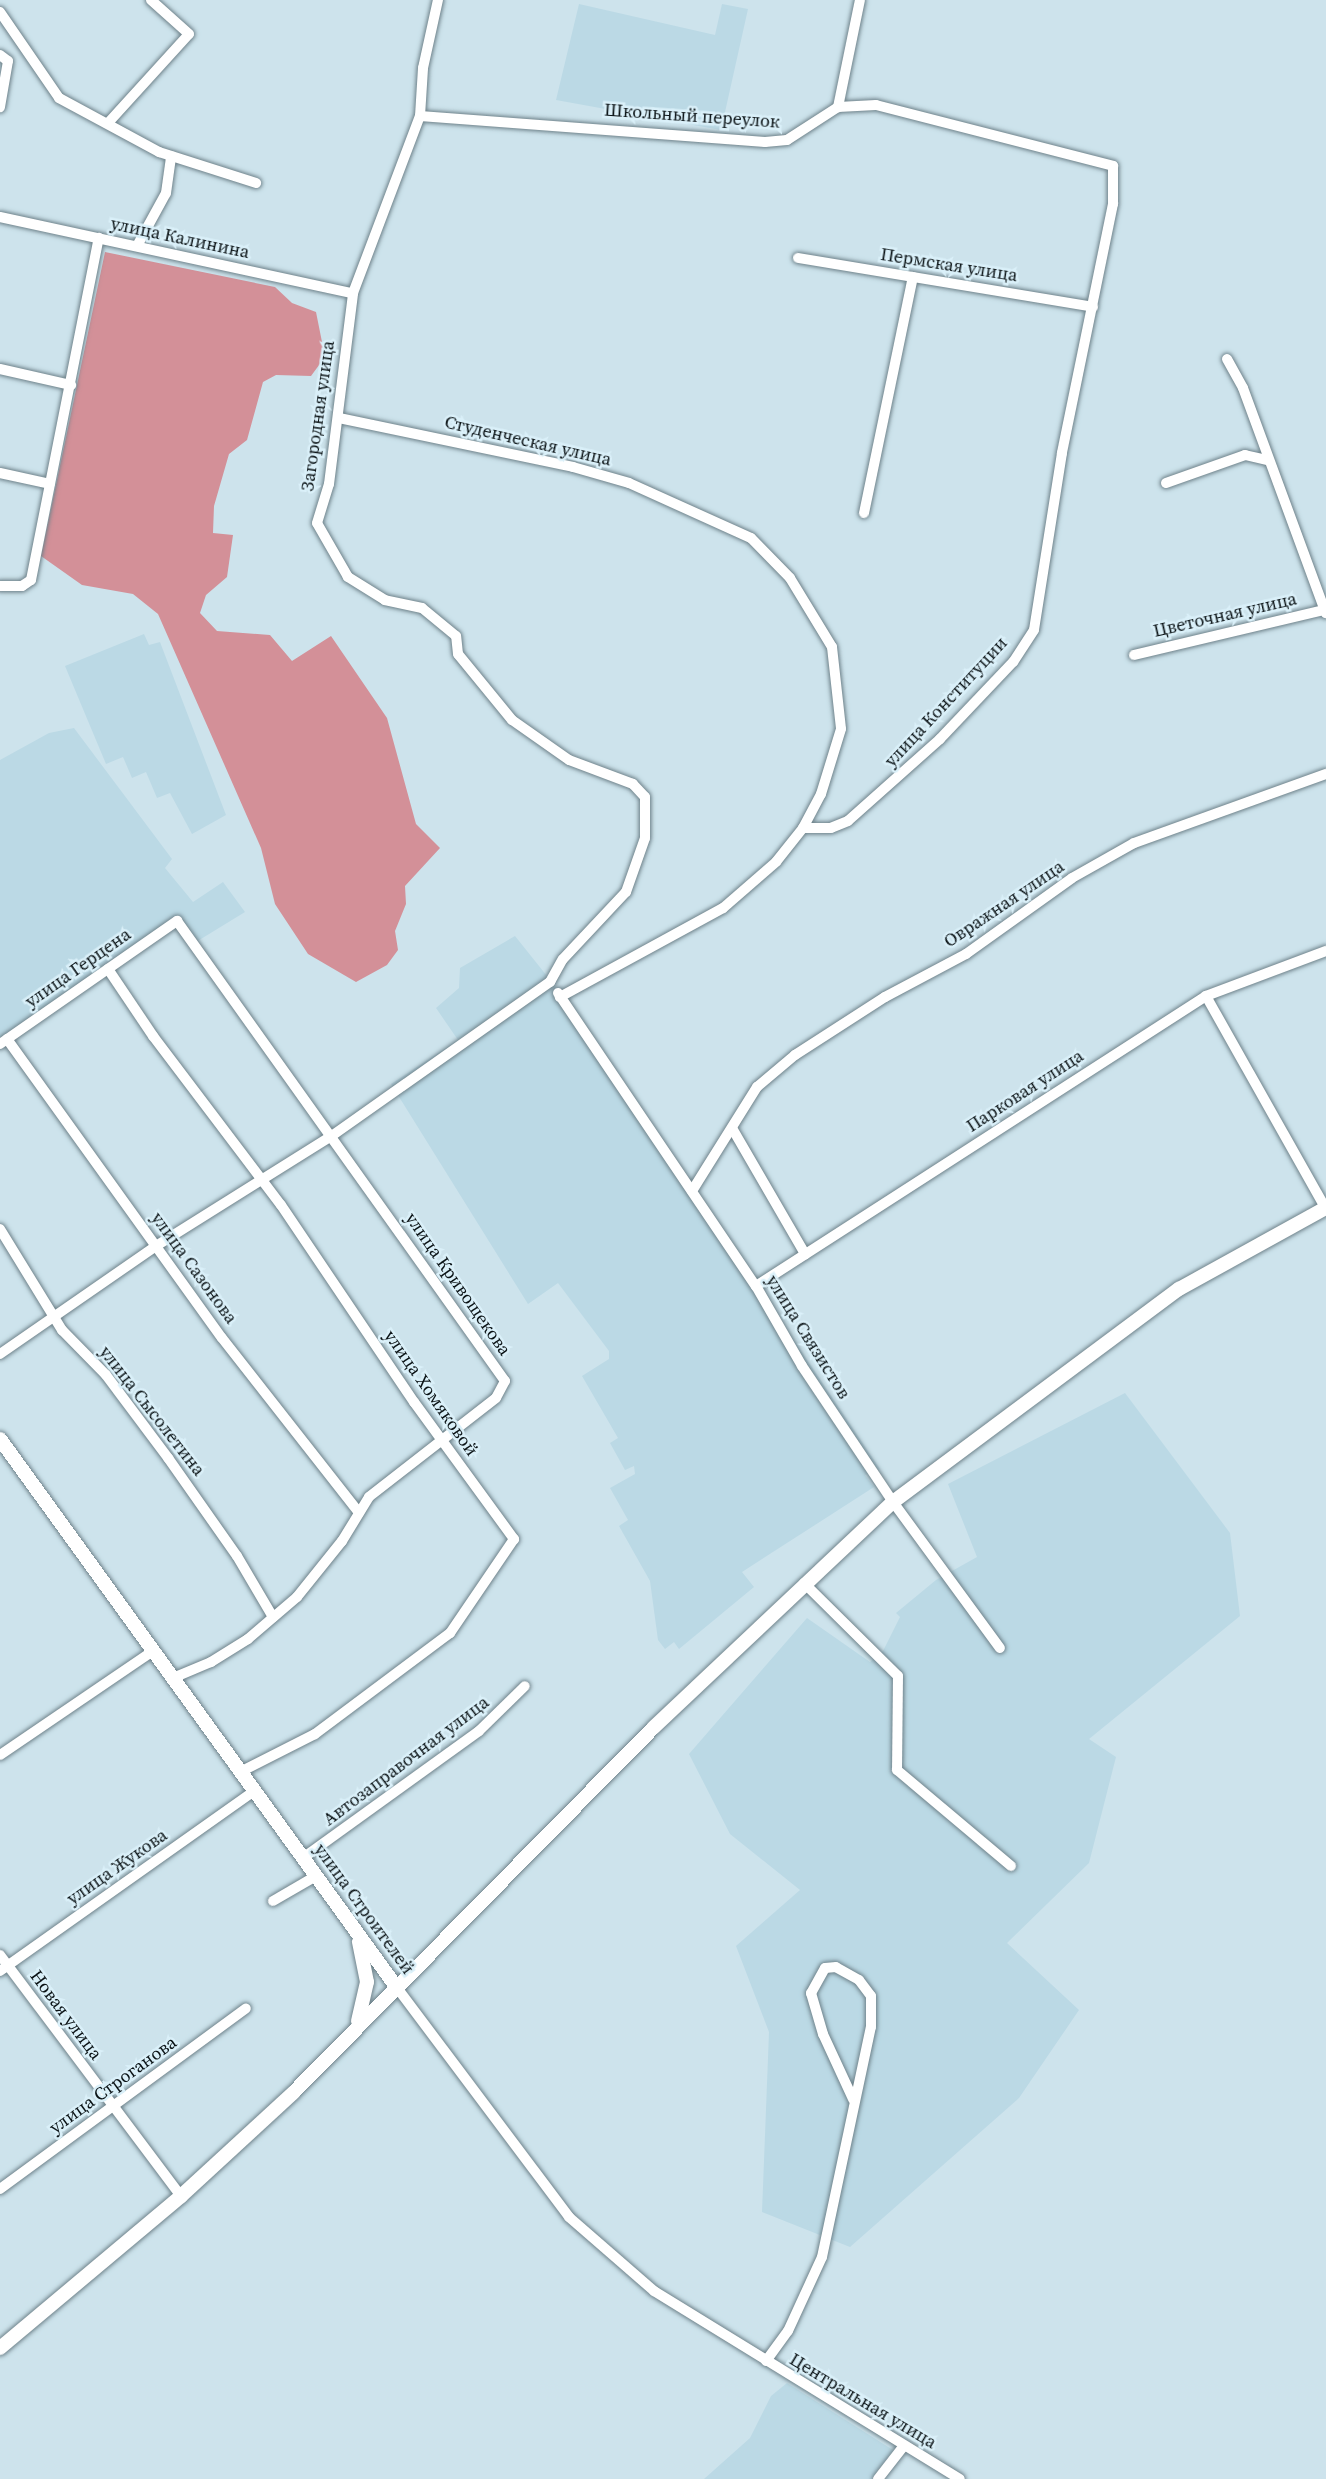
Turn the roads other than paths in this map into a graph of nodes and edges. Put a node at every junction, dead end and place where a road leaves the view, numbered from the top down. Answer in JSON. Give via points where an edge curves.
{"nodes":[{"id":1,"x":151,"y":0,"type":"edge"},
{"id":2,"x":438,"y":0,"type":"edge"},
{"id":3,"x":860,"y":0,"type":"edge"},
{"id":4,"x":0,"y":12,"type":"edge"},
{"id":5,"x":2,"y":55,"type":"edge"},
{"id":6,"x":0,"y":107,"type":"edge"},
{"id":7,"x":838,"y":107,"type":"junction"},
{"id":8,"x":420,"y":116,"type":"junction"},
{"id":9,"x":108,"y":123,"type":"junction"},
{"id":10,"x":171,"y":156,"type":"junction"},
{"id":11,"x":1113,"y":166,"type":"joint"},
{"id":12,"x":256,"y":183,"type":"dead end"},
{"id":13,"x":0,"y":217,"type":"edge"},
{"id":14,"x":99,"y":238,"type":"junction"},
{"id":15,"x":137,"y":246,"type":"junction"},
{"id":16,"x":799,"y":258,"type":"dead end"},
{"id":17,"x":913,"y":277,"type":"junction"},
{"id":18,"x":353,"y":293,"type":"junction"},
{"id":19,"x":1093,"y":307,"type":"junction"},
{"id":20,"x":1227,"y":359,"type":"dead end"},
{"id":21,"x":0,"y":369,"type":"edge"},
{"id":22,"x":71,"y":385,"type":"junction"},
{"id":23,"x":339,"y":418,"type":"junction"},
{"id":24,"x":1267,"y":460,"type":"junction"},
{"id":25,"x":0,"y":473,"type":"edge"},
{"id":26,"x":1166,"y":483,"type":"dead end"},
{"id":27,"x":51,"y":484,"type":"junction"},
{"id":28,"x":864,"y":513,"type":"dead end"},
{"id":29,"x":0,"y":586,"type":"edge"},
{"id":30,"x":1325,"y":612,"type":"edge"},
{"id":31,"x":1134,"y":655,"type":"dead end"},
{"id":32,"x":1326,"y":774,"type":"edge"},
{"id":33,"x":803,"y":828,"type":"junction"},
{"id":34,"x":1326,"y":951,"type":"edge"},
{"id":35,"x":108,"y":969,"type":"junction"},
{"id":36,"x":550,"y":982,"type":"junction"},
{"id":37,"x":1206,"y":996,"type":"junction"},
{"id":38,"x":560,"y":997,"type":"junction"},
{"id":39,"x":4,"y":1041,"type":"edge"},
{"id":40,"x":732,"y":1128,"type":"junction"},
{"id":41,"x":333,"y":1135,"type":"junction"},
{"id":42,"x":260,"y":1178,"type":"junction"},
{"id":43,"x":692,"y":1191,"type":"junction"},
{"id":44,"x":1326,"y":1208,"type":"edge"},
{"id":45,"x":0,"y":1229,"type":"edge"},
{"id":46,"x":156,"y":1245,"type":"junction"},
{"id":47,"x":805,"y":1254,"type":"junction"},
{"id":48,"x":756,"y":1286,"type":"junction"},
{"id":49,"x":54,"y":1317,"type":"junction"},
{"id":50,"x":0,"y":1354,"type":"edge"},
{"id":51,"x":0,"y":1439,"type":"edge"},
{"id":52,"x":440,"y":1439,"type":"junction"},
{"id":53,"x":893,"y":1502,"type":"junction"},
{"id":54,"x":359,"y":1513,"type":"junction"},
{"id":55,"x":804,"y":1583,"type":"junction"},
{"id":56,"x":273,"y":1617,"type":"junction"},
{"id":57,"x":1000,"y":1648,"type":"dead end"},
{"id":58,"x":153,"y":1651,"type":"junction"},
{"id":59,"x":173,"y":1678,"type":"junction"},
{"id":60,"x":525,"y":1686,"type":"dead end"},
{"id":61,"x":0,"y":1755,"type":"edge"},
{"id":62,"x":240,"y":1772,"type":"junction"},
{"id":63,"x":254,"y":1791,"type":"junction"},
{"id":64,"x":303,"y":1858,"type":"junction"},
{"id":65,"x":1011,"y":1866,"type":"dead end"},
{"id":66,"x":316,"y":1875,"type":"junction"},
{"id":67,"x":273,"y":1902,"type":"dead end"},
{"id":68,"x":353,"y":1928,"type":"junction"},
{"id":69,"x":0,"y":1955,"type":"edge"},
{"id":70,"x":4,"y":1968,"type":"edge"},
{"id":71,"x":395,"y":1985,"type":"junction"},
{"id":72,"x":246,"y":2008,"type":"dead end"},
{"id":73,"x":355,"y":2027,"type":"junction"},
{"id":74,"x":853,"y":2099,"type":"junction"},
{"id":75,"x":113,"y":2106,"type":"junction"},
{"id":76,"x":0,"y":2189,"type":"edge"},
{"id":77,"x":181,"y":2196,"type":"junction"},
{"id":78,"x":0,"y":2348,"type":"edge"},
{"id":79,"x":749,"y":2351,"type":"joint"},
{"id":80,"x":766,"y":2361,"type":"junction"},
{"id":81,"x":903,"y":2447,"type":"junction"},
{"id":82,"x":878,"y":2479,"type":"edge"},
{"id":83,"x":960,"y":2479,"type":"edge"}],
"edges":[{"from":1,"to":9,"type":"street","via":[[189,34]]},
{"from":2,"to":8,"type":"street","name":"Загородная улица","via":[[423,68]]},
{"from":3,"to":7,"type":"street"},
{"from":4,"to":9,"type":"street","via":[[60,98]]},
{"from":5,"to":6,"type":"street","via":[[8,61]]},
{"from":7,"to":8,"type":"street","name":"Школьный переулок","via":[[787,140],[765,142]]},
{"from":7,"to":11,"type":"street","name":"Школьный переулок","via":[[876,105],[904,110]]},
{"from":8,"to":18,"type":"street","name":"Загородная улица"},
{"from":9,"to":10,"type":"street"},
{"from":10,"to":12,"type":"street"},
{"from":10,"to":15,"type":"street","via":[[166,193]]},
{"from":11,"to":19,"type":"street","name":"улица Конституции","via":[[1113,204]]},
{"from":13,"to":14,"type":"street","name":"улица Калинина"},
{"from":14,"to":15,"type":"street","name":"улица Калинина"},
{"from":14,"to":22,"type":"street"},
{"from":15,"to":18,"type":"street","name":"улица Калинина"},
{"from":16,"to":17,"type":"street","name":"Пермская улица"},
{"from":17,"to":19,"type":"street","name":"Пермская улица"},
{"from":17,"to":28,"type":"street"},
{"from":18,"to":23,"type":"street","name":"Загородная улица"},
{"from":19,"to":33,"type":"street","name":"улица Конституции","via":[[1057,480],[1034,630],[998,678],[888,789],[848,821],[831,828]]},
{"from":20,"to":24,"type":"street","via":[[1243,388]]},
{"from":21,"to":22,"type":"street"},
{"from":22,"to":27,"type":"street"},
{"from":23,"to":33,"type":"street","name":"Студенческая улица","via":[[629,483],[751,538],[790,578],[832,647],[841,729],[821,794]]},
{"from":23,"to":36,"type":"street","name":"Загородная улица","via":[[317,523],[348,578],[385,600],[422,608],[436,618],[456,636],[458,654],[512,720],[569,760],[633,784],[645,797],[645,838],[626,892],[563,959]]},
{"from":24,"to":26,"type":"street","via":[[1245,455]]},
{"from":24,"to":30,"type":"street"},
{"from":25,"to":27,"type":"street"},
{"from":27,"to":29,"type":"street","via":[[31,580],[22,586]]},
{"from":30,"to":31,"type":"street","name":"Цветочная улица"},
{"from":32,"to":40,"type":"street","name":"Овражная улица","via":[[1134,843],[1072,878],[966,954],[885,997],[794,1055],[757,1087]]},
{"from":33,"to":38,"type":"street","via":[[776,862],[723,908]]},
{"from":34,"to":37,"type":"street","name":"Парковая улица"},
{"from":35,"to":39,"type":"street","name":"улица Герцена"},
{"from":35,"to":41,"type":"street","name":"улица Герцена","via":[[177,921]]},
{"from":35,"to":42,"type":"street","name":"улица Хомяковой"},
{"from":36,"to":38,"type":"street","name":"улица Связистов"},
{"from":36,"to":41,"type":"street"},
{"from":37,"to":44,"type":"street"},
{"from":37,"to":47,"type":"street","name":"Парковая улица"},
{"from":38,"to":43,"type":"street","name":"улица Связистов"},
{"from":39,"to":46,"type":"street","name":"улица Сазонова"},
{"from":40,"to":43,"type":"street","name":"Овражная улица"},
{"from":40,"to":47,"type":"street"},
{"from":41,"to":42,"type":"street"},
{"from":41,"to":52,"type":"street","name":"улица Кривощекова","via":[[505,1381],[496,1398]]},
{"from":42,"to":46,"type":"street"},
{"from":42,"to":52,"type":"street","name":"улица Хомяковой"},
{"from":43,"to":48,"type":"street","name":"улица Связистов"},
{"from":44,"to":53,"type":"main road","via":[[1179,1289]]},
{"from":45,"to":49,"type":"street","name":"улица Сысолетина"},
{"from":46,"to":49,"type":"street"},
{"from":46,"to":54,"type":"street","name":"улица Сазонова"},
{"from":47,"to":48,"type":"street","name":"Парковая улица"},
{"from":48,"to":53,"type":"street","name":"улица Связистов","via":[[802,1366]]},
{"from":49,"to":50,"type":"street"},
{"from":49,"to":56,"type":"street","name":"улица Сысолетина","via":[[106,1375],[168,1458],[237,1556]]},
{"from":51,"to":58,"type":"main road","name":"улица Строителей"},
{"from":52,"to":54,"type":"street","via":[[369,1497]]},
{"from":52,"to":62,"type":"street","name":"улица Хомяковой","via":[[514,1539],[488,1584],[450,1633],[390,1680],[315,1734]]},
{"from":53,"to":55,"type":"main road"},
{"from":53,"to":57,"type":"street","name":"улица Связистов"},
{"from":54,"to":56,"type":"street","via":[[296,1597]]},
{"from":55,"to":65,"type":"street","via":[[898,1675],[897,1770]]},
{"from":55,"to":71,"type":"main road"},
{"from":56,"to":59,"type":"street","via":[[211,1662]]},
{"from":58,"to":59,"type":"main road","name":"улица Строителей"},
{"from":58,"to":61,"type":"street"},
{"from":59,"to":62,"type":"main road","name":"улица Строителей"},
{"from":60,"to":64,"type":"street","name":"Автозаправочная улица","via":[[479,1731]]},
{"from":62,"to":63,"type":"main road","name":"улица Строителей"},
{"from":63,"to":64,"type":"main road","name":"улица Строителей"},
{"from":63,"to":70,"type":"street","name":"улица Жукова"},
{"from":64,"to":66,"type":"main road","name":"улица Строителей"},
{"from":66,"to":67,"type":"street"},
{"from":66,"to":68,"type":"main road","name":"улица Строителей"},
{"from":68,"to":71,"type":"main road","name":"улица Строителей"},
{"from":68,"to":73,"type":"main road","via":[[368,1982]]},
{"from":69,"to":70,"type":"street","name":"Новая улица"},
{"from":70,"to":75,"type":"street","name":"Новая улица"},
{"from":71,"to":73,"type":"main road"},
{"from":71,"to":79,"type":"street","name":"улица Строителей","via":[[569,2217],[654,2291]]},
{"from":72,"to":75,"type":"street","name":"улица Строганова"},
{"from":73,"to":77,"type":"main road","via":[[293,2093]]},
{"from":74,"to":74,"type":"street","via":[[871,2027],[871,1996],[859,1980],[836,1967],[825,1968],[811,1993],[822,2034]]},
{"from":74,"to":80,"type":"street","via":[[822,2257],[788,2331]]},
{"from":75,"to":76,"type":"street","name":"улица Строганова"},
{"from":75,"to":77,"type":"street","name":"Новая улица"},
{"from":77,"to":78,"type":"main road"},
{"from":79,"to":80,"type":"street","name":"Центральная улица"},
{"from":80,"to":81,"type":"street","name":"Центральная улица"},
{"from":81,"to":82,"type":"street"},
{"from":81,"to":83,"type":"street","name":"Центральная улица"}]}
